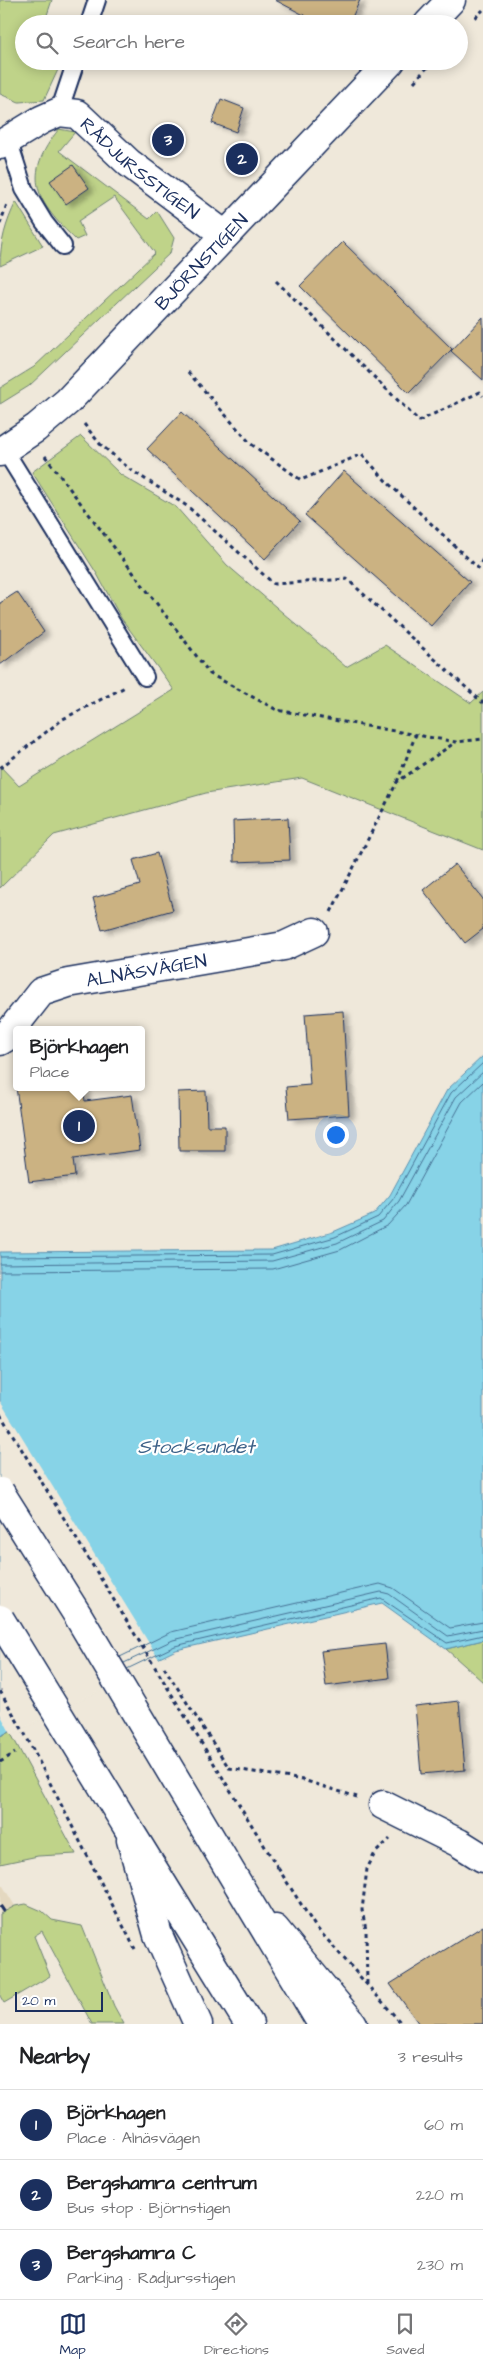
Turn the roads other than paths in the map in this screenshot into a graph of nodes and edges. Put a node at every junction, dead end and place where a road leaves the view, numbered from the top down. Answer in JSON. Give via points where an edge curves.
{"nodes":[{"id":1,"x":97,"y":0,"type":"edge"},
{"id":2,"x":451,"y":0,"type":"edge"},
{"id":3,"x":92,"y":15,"type":"edge"},
{"id":4,"x":437,"y":15,"type":"edge"},
{"id":5,"x":73,"y":70,"type":"edge"},
{"id":6,"x":382,"y":70,"type":"edge"},
{"id":7,"x":59,"y":112,"type":"junction"},
{"id":8,"x":4,"y":142,"type":"edge"},
{"id":9,"x":226,"y":235,"type":"junction"},
{"id":10,"x":63,"y":246,"type":"dead end"},
{"id":11,"x":2,"y":450,"type":"edge"},
{"id":12,"x":145,"y":677,"type":"road end"},
{"id":13,"x":314,"y":932,"type":"road end"},
{"id":14,"x":14,"y":1026,"type":"edge"},
{"id":15,"x":13,"y":1028,"type":"edge"},
{"id":16,"x":0,"y":1041,"type":"edge"},
{"id":17,"x":0,"y":1492,"type":"edge"},
{"id":18,"x":0,"y":1619,"type":"edge"},
{"id":19,"x":383,"y":1804,"type":"road end"},
{"id":20,"x":128,"y":1828,"type":"junction"},
{"id":21,"x":483,"y":1858,"type":"edge"},
{"id":22,"x":241,"y":1889,"type":"junction"},
{"id":23,"x":198,"y":2024,"type":"edge"},
{"id":24,"x":249,"y":2024,"type":"edge"},
{"id":25,"x":322,"y":2024,"type":"edge"},
{"id":26,"x":354,"y":2024,"type":"edge"}],
"edges":[{"from":1,"to":3,"type":"lane"},
{"from":2,"to":4,"type":"main road"},
{"from":5,"to":7,"type":"lane"},
{"from":6,"to":9,"type":"main road","name":"BJÖRNSTIGEN"},
{"from":7,"to":8,"type":"main road","name":"RÅDJURSSTIGEN"},
{"from":7,"to":9,"type":"main road","name":"RÅDJURSSTIGEN","via":[[77,114],[129,164]]},
{"from":8,"to":10,"type":"lane","via":[[24,188]]},
{"from":9,"to":11,"type":"main road","name":"BJÖRNSTIGEN","via":[[68,401],[36,428]]},
{"from":11,"to":12,"type":"lane"},
{"from":13,"to":14,"type":"main road","name":"ALNÄSVÄGEN","via":[[284,946],[68,984],[41,992]]},
{"from":15,"to":16,"type":"main road","name":"ALNÄSVÄGEN"},
{"from":17,"to":22,"type":"main road","bridge":true,"via":[[77,1614]]},
{"from":18,"to":20,"type":"main road","bridge":true},
{"from":19,"to":21,"type":"main road"},
{"from":20,"to":23,"type":"main road","via":[[158,1935]]},
{"from":20,"to":24,"type":"main road"},
{"from":22,"to":25,"type":"main road"},
{"from":22,"to":26,"type":"main road"}]}
